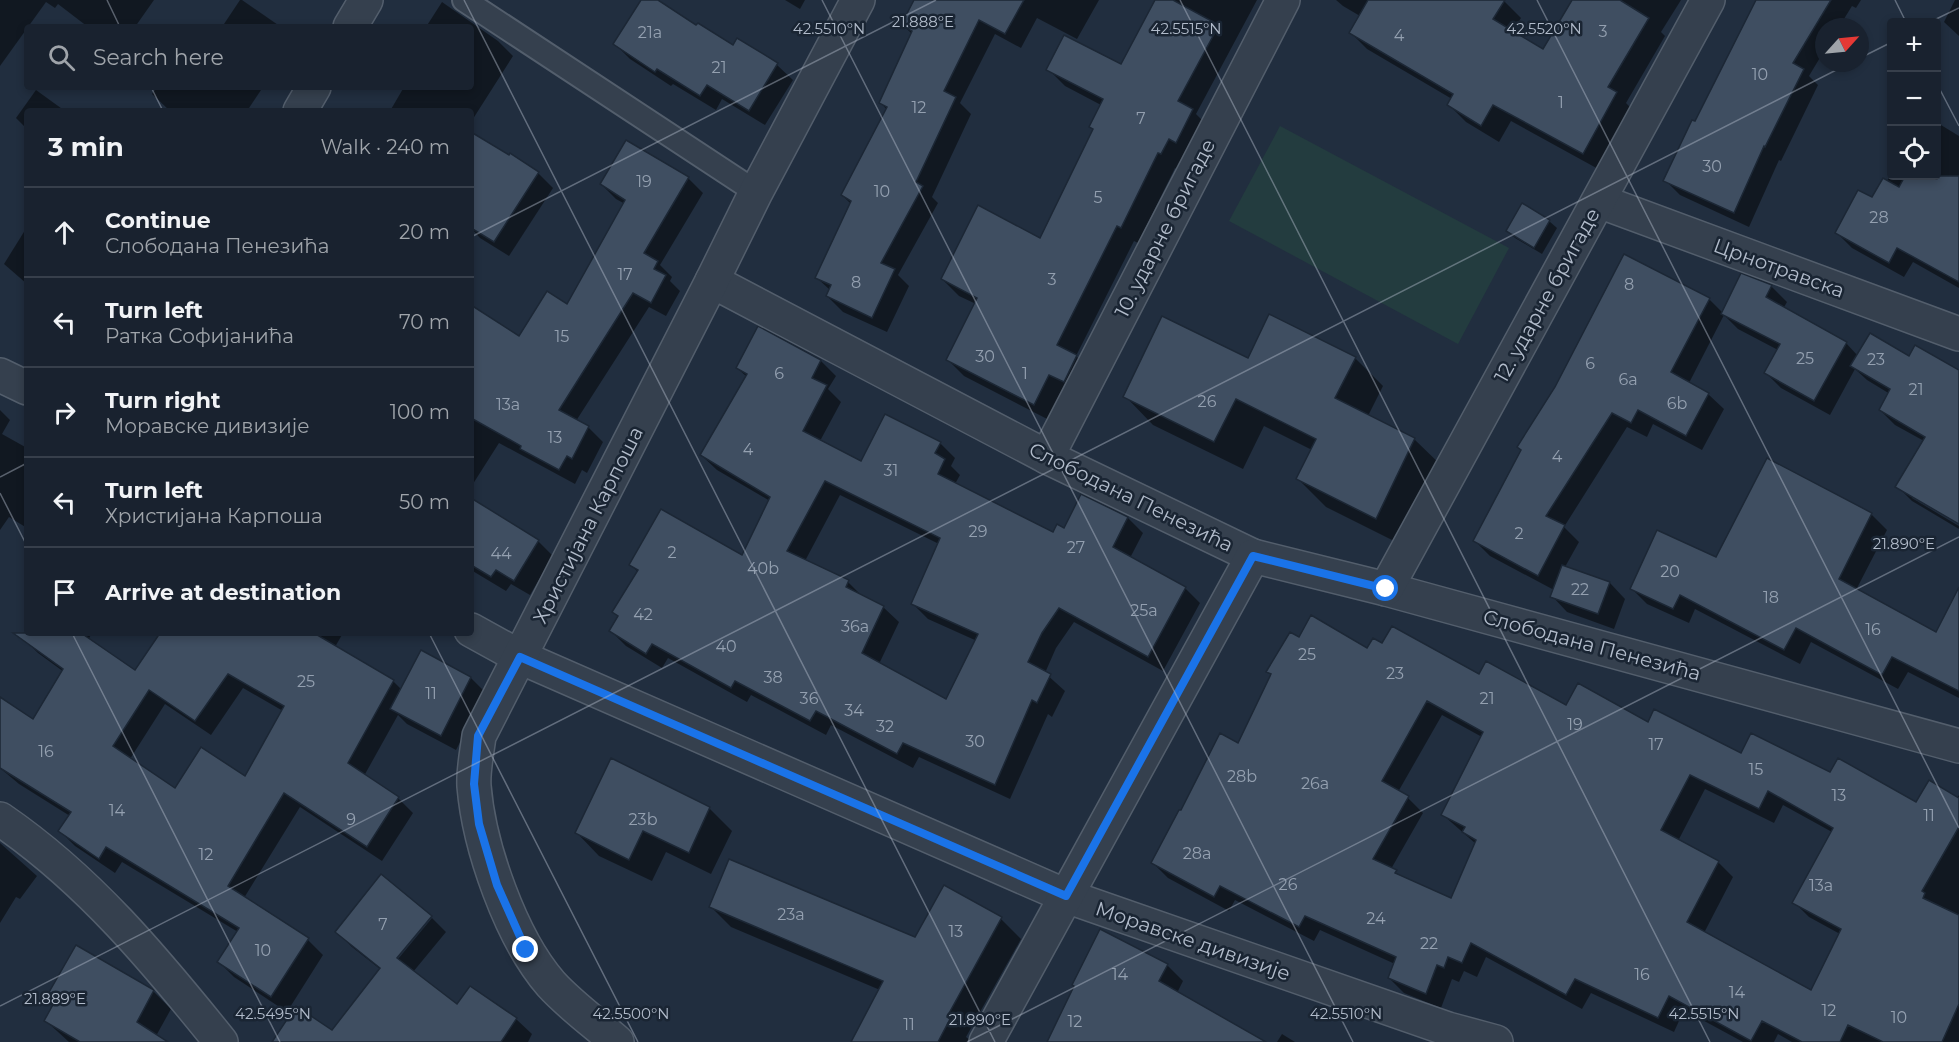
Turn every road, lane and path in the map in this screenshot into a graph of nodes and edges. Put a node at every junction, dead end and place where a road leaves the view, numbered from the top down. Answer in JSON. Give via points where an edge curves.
{"nodes":[{"id":1,"x":366,"y":0,"type":"edge"},
{"id":2,"x":464,"y":0,"type":"edge"},
{"id":3,"x":858,"y":0,"type":"edge"},
{"id":4,"x":1283,"y":0,"type":"edge"},
{"id":5,"x":1708,"y":0,"type":"edge"},
{"id":6,"x":352,"y":24,"type":"edge"},
{"id":7,"x":312,"y":90,"type":"edge"},
{"id":8,"x":302,"y":108,"type":"edge"},
{"id":9,"x":756,"y":192,"type":"junction"},
{"id":10,"x":1599,"y":201,"type":"junction"},
{"id":11,"x":712,"y":281,"type":"junction"},
{"id":12,"x":1959,"y":334,"type":"edge"},
{"id":13,"x":0,"y":375,"type":"edge"},
{"id":14,"x":24,"y":387,"type":"edge"},
{"id":15,"x":1047,"y":457,"type":"junction"},
{"id":16,"x":1253,"y":556,"type":"junction"},
{"id":17,"x":1386,"y":589,"type":"junction"},
{"id":18,"x":474,"y":632,"type":"edge"},
{"id":19,"x":520,"y":657,"type":"junction"},
{"id":20,"x":1959,"y":746,"type":"edge"},
{"id":21,"x":0,"y":819,"type":"edge"},
{"id":22,"x":1066,"y":896,"type":"junction"},
{"id":23,"x":221,"y":1042,"type":"edge"},
{"id":24,"x":617,"y":1042,"type":"edge"},
{"id":25,"x":986,"y":1042,"type":"edge"},
{"id":26,"x":1496,"y":1042,"type":"edge"}],
"edges":[{"from":1,"to":6,"type":"street"},
{"from":2,"to":9,"type":"lane"},
{"from":3,"to":9,"type":"street","name":"Христијана Карпоша"},
{"from":4,"to":15,"type":"street","name":"10. ударне бригаде"},
{"from":5,"to":10,"type":"street","name":"12. ударне бригаде"},
{"from":7,"to":8,"type":"street"},
{"from":9,"to":11,"type":"street","name":"Христијана Карпоша"},
{"from":10,"to":12,"type":"street","name":"Црнотравска"},
{"from":10,"to":17,"type":"street","name":"12. ударне бригаде"},
{"from":11,"to":15,"type":"street","name":"Слободана Пенезића"},
{"from":11,"to":19,"type":"street","name":"Христијана Карпоша"},
{"from":13,"to":14,"type":"street"},
{"from":15,"to":16,"type":"street","name":"Слободана Пенезића"},
{"from":16,"to":17,"type":"street","name":"Слободана Пенезића"},
{"from":16,"to":22,"type":"street"},
{"from":17,"to":20,"type":"street","name":"Слободана Пенезића"},
{"from":18,"to":19,"type":"street","name":"Моравске дивизије"},
{"from":19,"to":22,"type":"street","name":"Моравске дивизије"},
{"from":19,"to":24,"type":"street","name":"Христијана Карпоша","via":[[478,736],[474,784],[479,824],[497,885],[526,950],[552,985]]},
{"from":21,"to":23,"type":"street","via":[[83,885],[143,947]]},
{"from":22,"to":25,"type":"street"},
{"from":22,"to":26,"type":"street","name":"Моравске дивизије","via":[[1448,1029]]}]}
